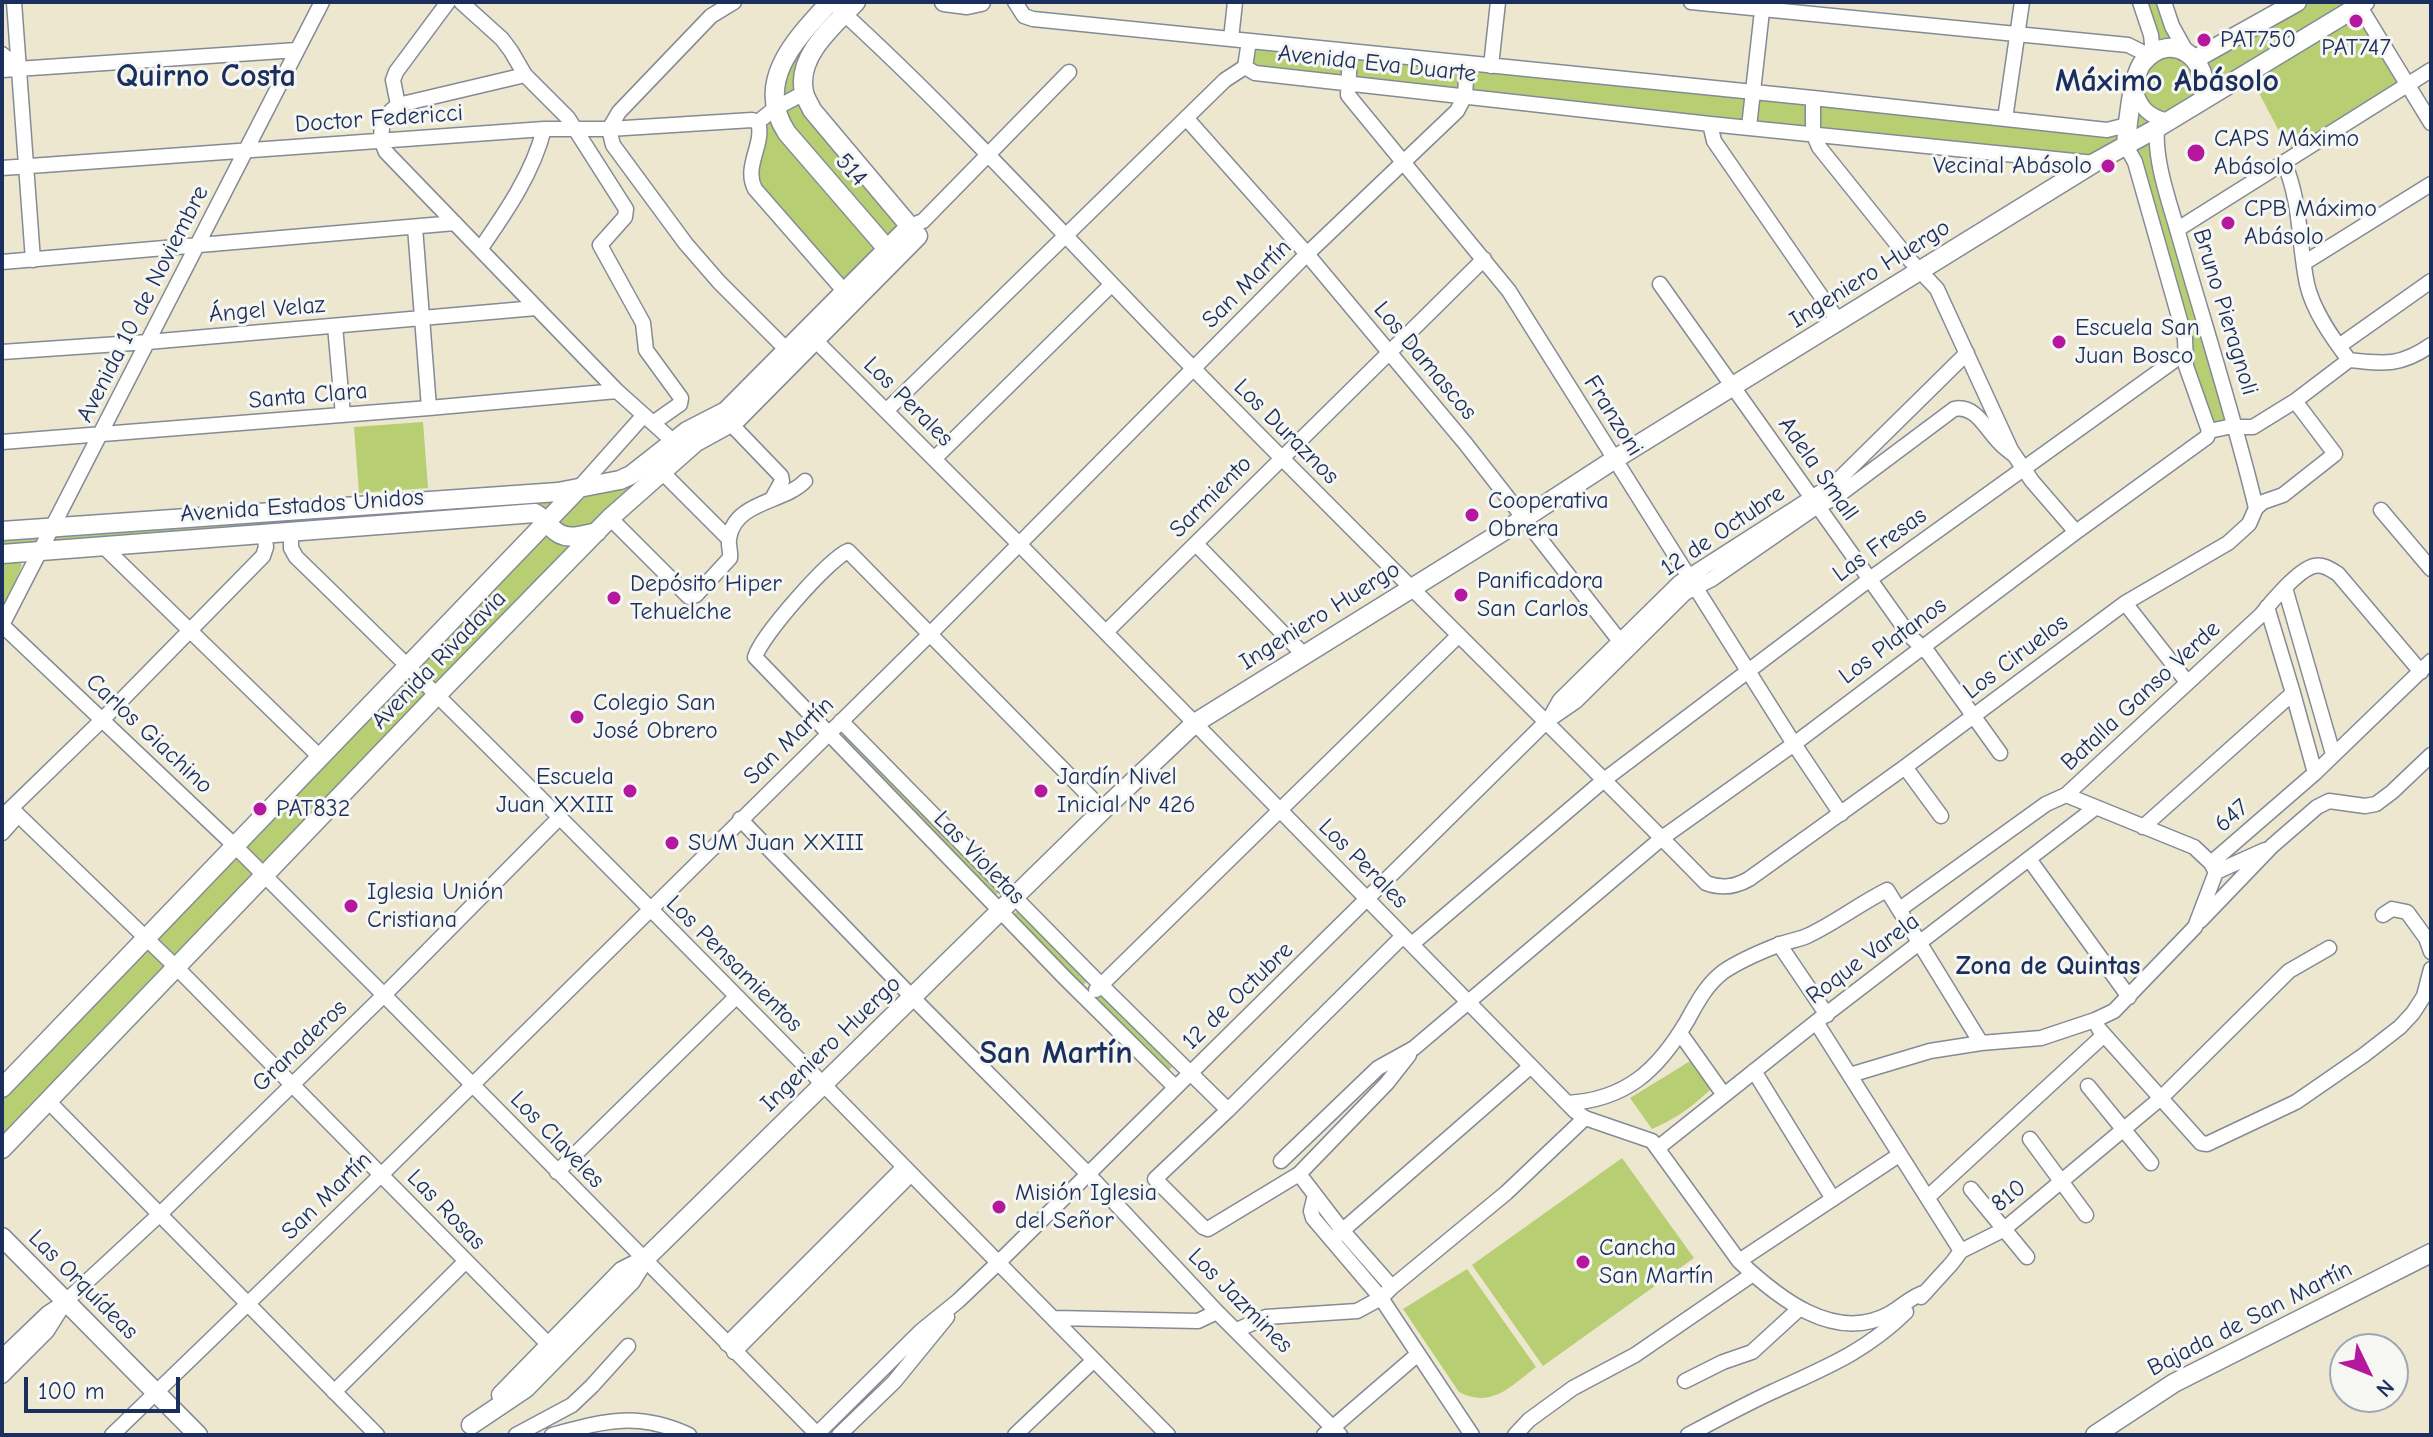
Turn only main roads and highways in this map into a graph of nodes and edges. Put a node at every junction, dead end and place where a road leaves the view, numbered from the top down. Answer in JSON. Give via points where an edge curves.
{"nodes":[{"id":1,"x":944,"y":2,"type":"edge"},
{"id":2,"x":981,"y":2,"type":"edge"},
{"id":3,"x":2297,"y":2,"type":"edge"},
{"id":4,"x":2360,"y":3,"type":"edge"},
{"id":5,"x":840,"y":5,"type":"edge"},
{"id":6,"x":2191,"y":56,"type":"junction"},
{"id":7,"x":2203,"y":99,"type":"junction"},
{"id":8,"x":2126,"y":146,"type":"junction"},
{"id":9,"x":917,"y":228,"type":"joint"},
{"id":10,"x":870,"y":229,"type":"junction"},
{"id":11,"x":892,"y":254,"type":"junction"},
{"id":12,"x":870,"y":267,"type":"junction"},
{"id":13,"x":810,"y":336,"type":"junction"},
{"id":14,"x":587,"y":487,"type":"junction"},
{"id":15,"x":289,"y":510,"type":"junction"},
{"id":16,"x":261,"y":512,"type":"junction"},
{"id":17,"x":610,"y":518,"type":"junction"},
{"id":18,"x":546,"y":522,"type":"junction"},
{"id":19,"x":2,"y":531,"type":"edge"},
{"id":20,"x":597,"y":532,"type":"junction"},
{"id":21,"x":265,"y":540,"type":"junction"},
{"id":22,"x":291,"y":540,"type":"junction"},
{"id":23,"x":2,"y":554,"type":"edge"},
{"id":24,"x":6,"y":1076,"type":"edge"},
{"id":25,"x":2,"y":1149,"type":"edge"},
{"id":26,"x":2,"y":1237,"type":"edge"},
{"id":27,"x":2431,"y":1253,"type":"edge"},
{"id":28,"x":644,"y":1260,"type":"junction"},
{"id":29,"x":466,"y":1430,"type":"edge"},
{"id":30,"x":198,"y":1435,"type":"edge"},
{"id":31,"x":2095,"y":1435,"type":"edge"}],
"edges":[{"from":1,"to":2,"type":"main road"},
{"from":3,"to":6,"type":"main road"},
{"from":4,"to":7,"type":"main road"},
{"from":5,"to":9,"type":"main road","name":"514","via":[[810,57],[804,93],[812,110]]},
{"from":5,"to":10,"type":"main road","name":"514","via":[[802,32],[778,72],[774,109],[787,133]]},
{"from":6,"to":7,"type":"main road","via":[[2203,70]]},
{"from":6,"to":8,"type":"main road","via":[[2165,49],[2138,70]]},
{"from":7,"to":8,"type":"main road","name":"Ingeniero Huergo"},
{"from":8,"to":28,"type":"main road","name":"Ingeniero Huergo","via":[[1195,723]]},
{"from":9,"to":11,"type":"main road","name":"Avenida Rivadavia"},
{"from":10,"to":11,"type":"main road","name":"514"},
{"from":10,"to":12,"type":"main road"},
{"from":11,"to":12,"type":"main road","name":"Avenida Rivadavia"},
{"from":11,"to":13,"type":"main road","name":"Avenida Rivadavia"},
{"from":12,"to":13,"type":"main road","name":"Avenida Rivadavia"},
{"from":13,"to":14,"type":"main road","name":"Avenida Rivadavia","via":[[787,350],[726,411],[700,423],[631,475]]},
{"from":13,"to":17,"type":"main road","name":"Avenida Rivadavia","via":[[743,413],[696,442]]},
{"from":14,"to":15,"type":"main road","name":"Avenida Estados Unidos"},
{"from":14,"to":17,"type":"main road","via":[[608,499]]},
{"from":14,"to":18,"type":"main road","name":"Avenida Rivadavia"},
{"from":15,"to":16,"type":"main road","name":"Avenida Estados Unidos"},
{"from":15,"to":22,"type":"main road"},
{"from":16,"to":19,"type":"main road","name":"Avenida Estados Unidos"},
{"from":16,"to":21,"type":"main road"},
{"from":17,"to":20,"type":"main road","name":"Avenida Rivadavia"},
{"from":18,"to":20,"type":"main road","name":"Avenida Estados Unidos","via":[[571,538]]},
{"from":18,"to":22,"type":"main road","name":"Avenida Estados Unidos","via":[[535,513]]},
{"from":18,"to":24,"type":"main road","name":"Avenida Rivadavia","via":[[146,939]]},
{"from":20,"to":25,"type":"main road","name":"Avenida Rivadavia"},
{"from":21,"to":22,"type":"main road","name":"Avenida Estados Unidos"},
{"from":21,"to":23,"type":"main road","name":"Avenida Estados Unidos"},
{"from":26,"to":30,"type":"main road","name":"Las Orquídeas"},
{"from":27,"to":31,"type":"main road","name":"Bajada de San Martín","via":[[2174,1383]]},
{"from":28,"to":29,"type":"main road","name":"Ingeniero Huergo","via":[[622,1271]]},
{"from":28,"to":29,"type":"main road","name":"Ingeniero Huergo","via":[[631,1281],[526,1388]]}]}
